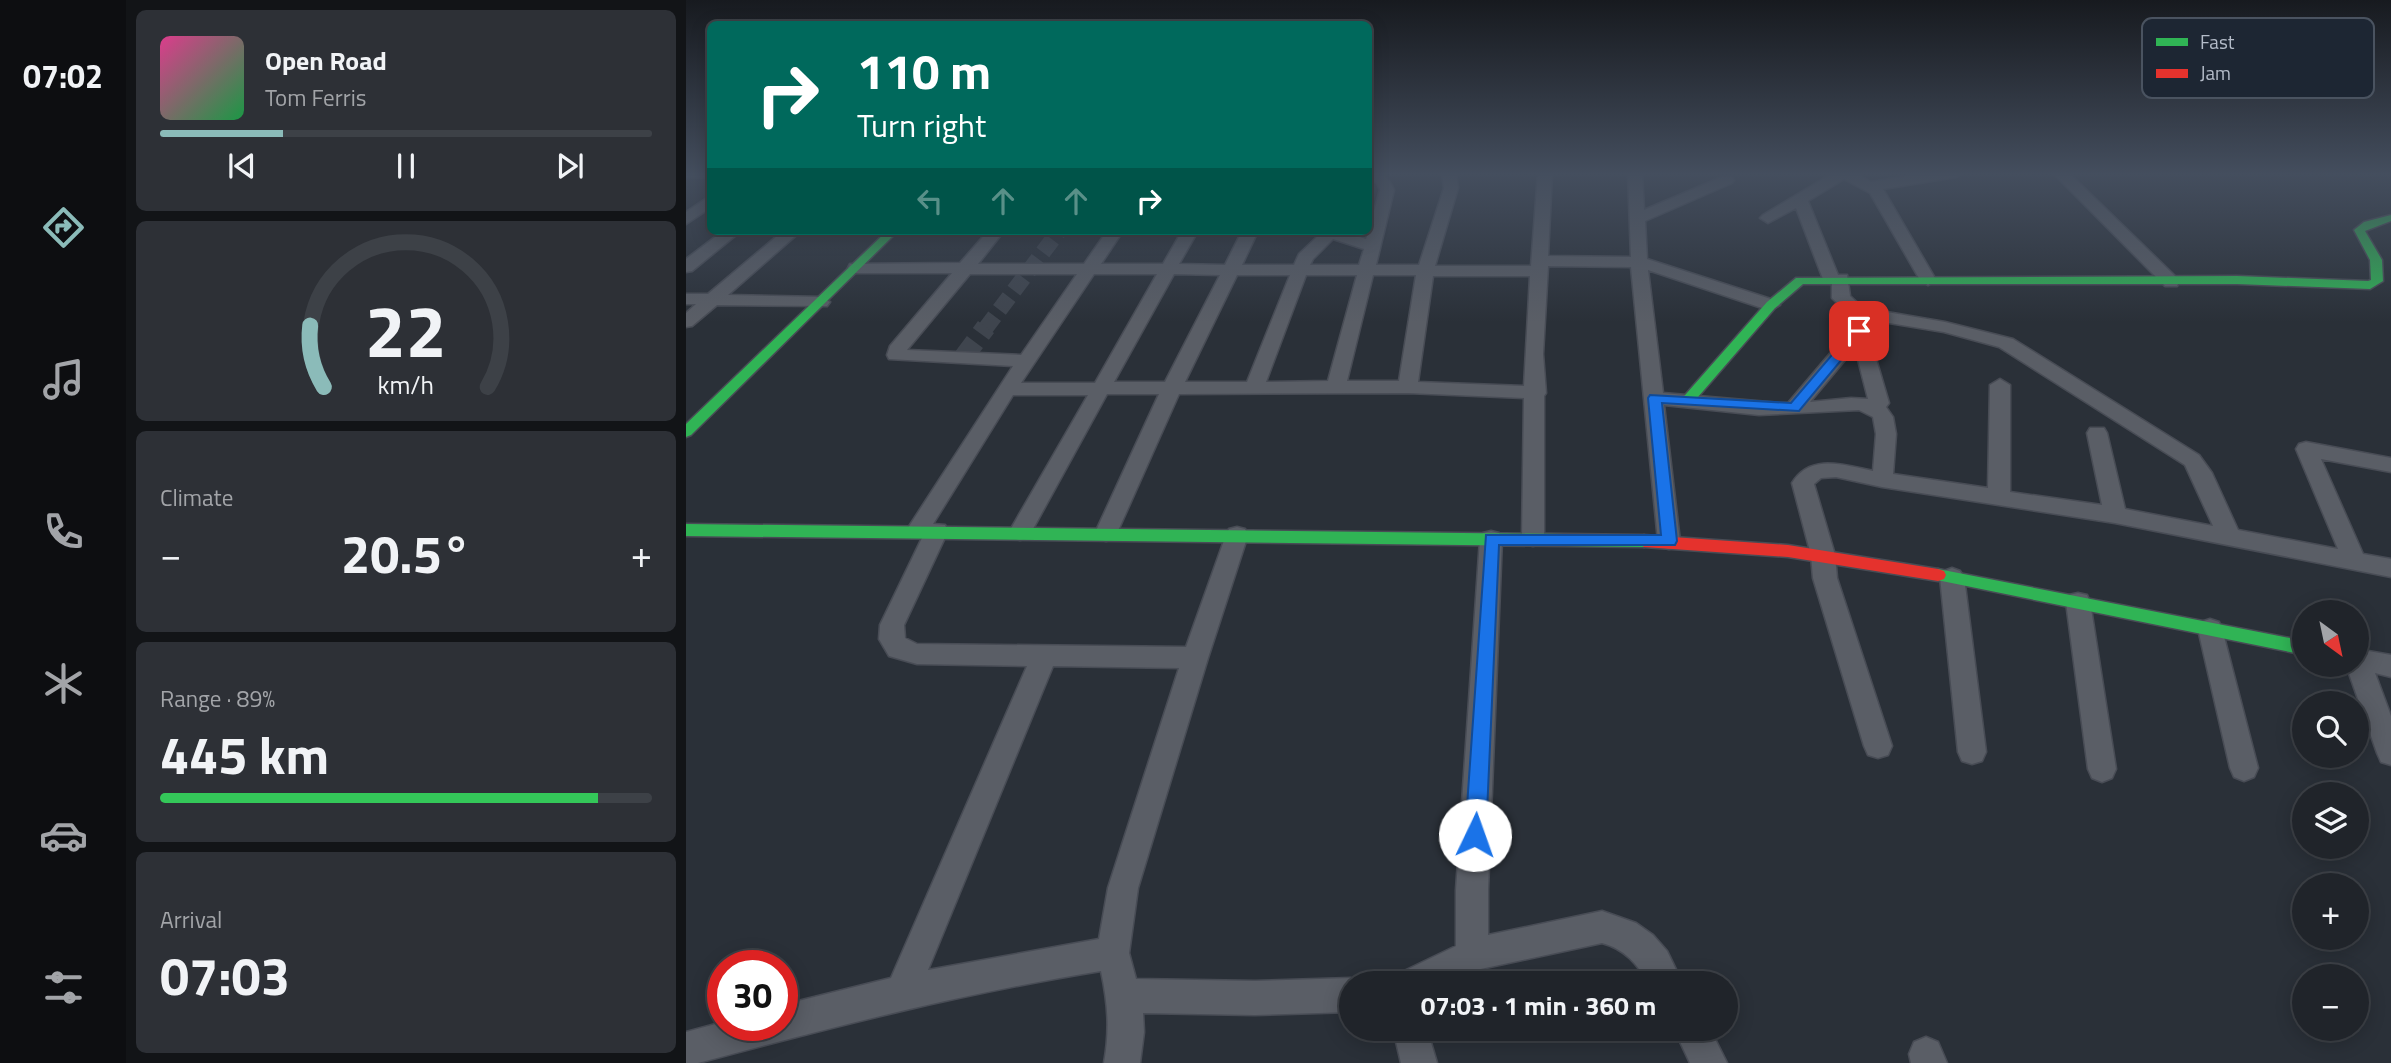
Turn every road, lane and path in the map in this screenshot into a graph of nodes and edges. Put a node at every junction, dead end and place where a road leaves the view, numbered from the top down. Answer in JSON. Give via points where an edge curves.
{"nodes":[{"id":1,"x":1379,"y":223,"type":"edge"},
{"id":2,"x":1440,"y":223,"type":"edge"},
{"id":3,"x":1542,"y":223,"type":"edge"},
{"id":4,"x":1637,"y":223,"type":"edge"},
{"id":5,"x":1810,"y":223,"type":"edge"},
{"id":6,"x":1893,"y":223,"type":"edge"},
{"id":7,"x":2111,"y":223,"type":"edge"},
{"id":8,"x":2370,"y":223,"type":"edge"},
{"id":9,"x":728,"y":235,"type":"edge"},
{"id":10,"x":788,"y":235,"type":"edge"},
{"id":11,"x":889,"y":235,"type":"edge"},
{"id":12,"x":993,"y":235,"type":"edge"},
{"id":13,"x":1112,"y":235,"type":"edge"},
{"id":14,"x":1189,"y":235,"type":"edge"},
{"id":15,"x":1248,"y":235,"type":"edge"},
{"id":16,"x":1324,"y":235,"type":"edge"},
{"id":17,"x":1337,"y":235,"type":"edge"},
{"id":18,"x":1373,"y":246,"type":"junction"},
{"id":19,"x":1639,"y":262,"type":"junction"},
{"id":20,"x":1539,"y":266,"type":"junction"},
{"id":21,"x":686,"y":267,"type":"edge"},
{"id":22,"x":856,"y":268,"type":"junction"},
{"id":23,"x":1170,"y":268,"type":"junction"},
{"id":24,"x":964,"y":269,"type":"junction"},
{"id":25,"x":1233,"y":269,"type":"junction"},
{"id":26,"x":1089,"y":270,"type":"junction"},
{"id":27,"x":1301,"y":271,"type":"junction"},
{"id":28,"x":1366,"y":272,"type":"junction"},
{"id":29,"x":1425,"y":272,"type":"junction"},
{"id":30,"x":1836,"y":279,"type":"junction"},
{"id":31,"x":1928,"y":280,"type":"junction"},
{"id":32,"x":2171,"y":282,"type":"junction"},
{"id":33,"x":686,"y":299,"type":"edge"},
{"id":34,"x":713,"y":300,"type":"junction"},
{"id":35,"x":821,"y":302,"type":"junction"},
{"id":36,"x":1771,"y":305,"type":"junction"},
{"id":37,"x":1873,"y":315,"type":"junction"},
{"id":38,"x":686,"y":322,"type":"edge"},
{"id":39,"x":1859,"y":331,"type":"junction"},
{"id":40,"x":1027,"y":360,"type":"junction"},
{"id":41,"x":2000,"y":385,"type":"dead end"},
{"id":42,"x":1408,"y":387,"type":"junction"},
{"id":43,"x":1172,"y":388,"type":"junction"},
{"id":44,"x":1254,"y":388,"type":"junction"},
{"id":45,"x":1336,"y":388,"type":"junction"},
{"id":46,"x":1007,"y":389,"type":"junction"},
{"id":47,"x":1102,"y":389,"type":"junction"},
{"id":48,"x":1536,"y":393,"type":"junction"},
{"id":49,"x":1654,"y":398,"type":"junction"},
{"id":50,"x":1686,"y":402,"type":"junction"},
{"id":51,"x":1879,"y":403,"type":"dead end"},
{"id":52,"x":1794,"y":408,"type":"junction"},
{"id":53,"x":686,"y":432,"type":"edge"},
{"id":54,"x":2097,"y":433,"type":"dead end"},
{"id":55,"x":2391,"y":465,"type":"edge"},
{"id":56,"x":1882,"y":480,"type":"junction"},
{"id":57,"x":1999,"y":497,"type":"junction"},
{"id":58,"x":2116,"y":515,"type":"junction"},
{"id":59,"x":686,"y":530,"type":"edge"},
{"id":60,"x":927,"y":531,"type":"junction"},
{"id":61,"x":1020,"y":532,"type":"junction"},
{"id":62,"x":1106,"y":533,"type":"junction"},
{"id":63,"x":1237,"y":535,"type":"junction"},
{"id":64,"x":1533,"y":538,"type":"junction"},
{"id":65,"x":2230,"y":538,"type":"junction"},
{"id":66,"x":1491,"y":539,"type":"junction"},
{"id":67,"x":1669,"y":541,"type":"junction"},
{"id":68,"x":1823,"y":555,"type":"junction"},
{"id":69,"x":2355,"y":562,"type":"junction"},
{"id":70,"x":2391,"y":568,"type":"edge"},
{"id":71,"x":1952,"y":576,"type":"junction"},
{"id":72,"x":2078,"y":602,"type":"junction"},
{"id":73,"x":2210,"y":629,"type":"junction"},
{"id":74,"x":2292,"y":645,"type":"edge"},
{"id":75,"x":1044,"y":657,"type":"junction"},
{"id":76,"x":1195,"y":658,"type":"junction"},
{"id":77,"x":2370,"y":662,"type":"edge"},
{"id":78,"x":2391,"y":666,"type":"edge"},
{"id":79,"x":2364,"y":677,"type":"edge"},
{"id":80,"x":1878,"y":746,"type":"dead end"},
{"id":81,"x":1972,"y":752,"type":"dead end"},
{"id":82,"x":2391,"y":753,"type":"edge"},
{"id":83,"x":2244,"y":768,"type":"dead end"},
{"id":84,"x":2102,"y":769,"type":"dead end"},
{"id":85,"x":1113,"y":953,"type":"junction"},
{"id":86,"x":1472,"y":955,"type":"junction"},
{"id":87,"x":1440,"y":971,"type":"edge"},
{"id":88,"x":1660,"y":971,"type":"edge"},
{"id":89,"x":902,"y":992,"type":"junction"},
{"id":90,"x":1339,"y":995,"type":"edge"},
{"id":91,"x":1123,"y":996,"type":"junction"},
{"id":92,"x":798,"y":1018,"type":"edge"},
{"id":93,"x":716,"y":1041,"type":"edge"},
{"id":94,"x":1413,"y":1041,"type":"edge"},
{"id":95,"x":1697,"y":1041,"type":"edge"},
{"id":96,"x":686,"y":1049,"type":"edge"},
{"id":97,"x":1122,"y":1063,"type":"edge"},
{"id":98,"x":1419,"y":1063,"type":"edge"},
{"id":99,"x":1709,"y":1063,"type":"edge"}],
"edges":[{"from":1,"to":18,"type":"street"},
{"from":2,"to":29,"type":"street"},
{"from":3,"to":20,"type":"street"},
{"from":4,"to":19,"type":"street"},
{"from":5,"to":30,"type":"street"},
{"from":6,"to":31,"type":"street"},
{"from":7,"to":32,"type":"street"},
{"from":8,"to":32,"type":"street","via":[[2359,230],[2380,272],[2370,285]]},
{"from":9,"to":21,"type":"street"},
{"from":10,"to":34,"type":"street"},
{"from":11,"to":22,"type":"street"},
{"from":12,"to":24,"type":"street"},
{"from":13,"to":26,"type":"street"},
{"from":14,"to":23,"type":"street"},
{"from":15,"to":25,"type":"street"},
{"from":16,"to":27,"type":"street","via":[[1309,251]]},
{"from":17,"to":18,"type":"street"},
{"from":18,"to":28,"type":"street"},
{"from":19,"to":20,"type":"street"},
{"from":19,"to":36,"type":"street"},
{"from":19,"to":49,"type":"street"},
{"from":20,"to":29,"type":"street"},
{"from":20,"to":48,"type":"street"},
{"from":22,"to":24,"type":"street"},
{"from":22,"to":35,"type":"street"},
{"from":23,"to":25,"type":"street"},
{"from":23,"to":26,"type":"street"},
{"from":23,"to":47,"type":"street"},
{"from":24,"to":26,"type":"street"},
{"from":24,"to":40,"type":"street","via":[[896,355]]},
{"from":25,"to":27,"type":"street"},
{"from":25,"to":43,"type":"street"},
{"from":26,"to":40,"type":"street"},
{"from":27,"to":28,"type":"street"},
{"from":27,"to":44,"type":"street"},
{"from":28,"to":29,"type":"street"},
{"from":28,"to":45,"type":"street"},
{"from":29,"to":42,"type":"street"},
{"from":30,"to":31,"type":"street"},
{"from":30,"to":36,"type":"street","via":[[1795,281]]},
{"from":30,"to":37,"type":"street","via":[[1846,305]]},
{"from":31,"to":32,"type":"street"},
{"from":33,"to":34,"type":"street"},
{"from":34,"to":35,"type":"street"},
{"from":34,"to":38,"type":"street"},
{"from":35,"to":53,"type":"street"},
{"from":36,"to":50,"type":"street"},
{"from":37,"to":39,"type":"street"},
{"from":37,"to":65,"type":"street","via":[[2006,343],[2123,414],[2192,460]]},
{"from":39,"to":51,"type":"street"},
{"from":39,"to":52,"type":"street"},
{"from":40,"to":46,"type":"street"},
{"from":41,"to":57,"type":"street"},
{"from":42,"to":45,"type":"street"},
{"from":42,"to":48,"type":"street"},
{"from":43,"to":44,"type":"street"},
{"from":43,"to":47,"type":"street"},
{"from":43,"to":62,"type":"street"},
{"from":44,"to":45,"type":"street"},
{"from":46,"to":47,"type":"street"},
{"from":46,"to":60,"type":"street"},
{"from":47,"to":61,"type":"street"},
{"from":48,"to":64,"type":"street"},
{"from":49,"to":50,"type":"street"},
{"from":49,"to":67,"type":"street"},
{"from":50,"to":52,"type":"street"},
{"from":52,"to":56,"type":"street","via":[[1850,404],[1879,410],[1886,446]]},
{"from":54,"to":58,"type":"street"},
{"from":55,"to":69,"type":"street","via":[[2306,449]]},
{"from":56,"to":57,"type":"street"},
{"from":56,"to":68,"type":"street","via":[[1836,470],[1809,475],[1803,483]]},
{"from":57,"to":58,"type":"street"},
{"from":58,"to":65,"type":"street"},
{"from":59,"to":60,"type":"street"},
{"from":60,"to":61,"type":"street"},
{"from":60,"to":75,"type":"street","via":[[892,625],[898,649],[917,654]]},
{"from":61,"to":62,"type":"street"},
{"from":62,"to":63,"type":"street"},
{"from":63,"to":66,"type":"street"},
{"from":63,"to":76,"type":"street"},
{"from":64,"to":66,"type":"street"},
{"from":64,"to":67,"type":"street"},
{"from":65,"to":69,"type":"street"},
{"from":66,"to":86,"type":"street"},
{"from":67,"to":68,"type":"street"},
{"from":68,"to":71,"type":"street"},
{"from":68,"to":80,"type":"street","via":[[1825,578]]},
{"from":69,"to":70,"type":"street"},
{"from":71,"to":72,"type":"street"},
{"from":71,"to":81,"type":"street"},
{"from":72,"to":73,"type":"street"},
{"from":72,"to":84,"type":"street"},
{"from":73,"to":74,"type":"street"},
{"from":73,"to":83,"type":"street"},
{"from":75,"to":76,"type":"street"},
{"from":75,"to":89,"type":"street"},
{"from":76,"to":85,"type":"street","via":[[1123,888]]},
{"from":77,"to":78,"type":"street"},
{"from":79,"to":82,"type":"street"},
{"from":85,"to":89,"type":"street"},
{"from":85,"to":91,"type":"street"},
{"from":86,"to":87,"type":"street"},
{"from":86,"to":88,"type":"street","via":[[1602,928],[1623,932],[1652,956]]},
{"from":89,"to":92,"type":"street"},
{"from":90,"to":91,"type":"street"},
{"from":91,"to":97,"type":"street","via":[[1127,1032]]},
{"from":93,"to":96,"type":"street"},
{"from":94,"to":98,"type":"street"},
{"from":95,"to":99,"type":"street"}]}
